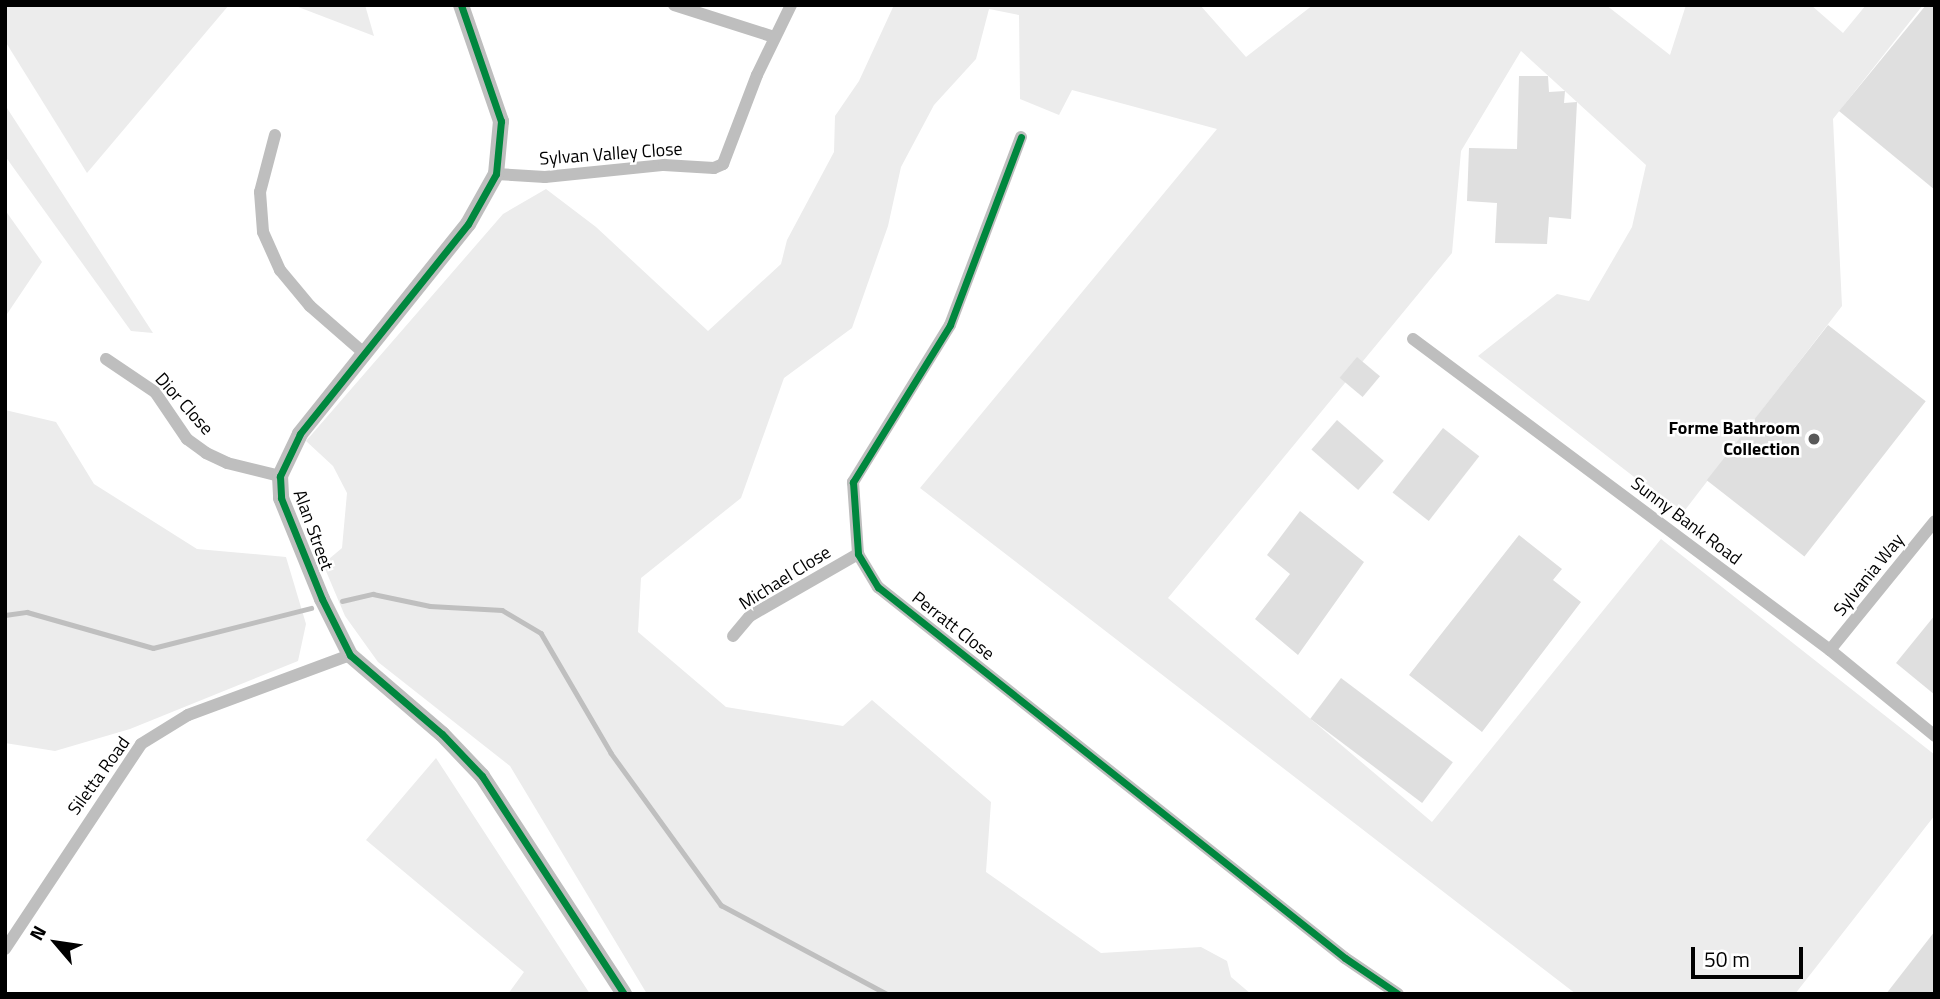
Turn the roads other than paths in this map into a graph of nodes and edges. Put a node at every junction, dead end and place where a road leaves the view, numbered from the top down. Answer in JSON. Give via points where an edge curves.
{"nodes":[{"id":1,"x":461,"y":5,"type":"edge"},
{"id":2,"x":674,"y":5,"type":"edge"},
{"id":3,"x":791,"y":5,"type":"edge"},
{"id":4,"x":774,"y":37,"type":"junction"},
{"id":5,"x":275,"y":135,"type":"dead end"},
{"id":6,"x":1021,"y":138,"type":"dead end"},
{"id":7,"x":496,"y":174,"type":"junction"},
{"id":8,"x":1413,"y":339,"type":"dead end"},
{"id":9,"x":365,"y":354,"type":"junction"},
{"id":10,"x":106,"y":359,"type":"dead end"},
{"id":11,"x":280,"y":476,"type":"junction"},
{"id":12,"x":1935,"y":521,"type":"edge"},
{"id":13,"x":858,"y":554,"type":"junction"},
{"id":14,"x":733,"y":636,"type":"dead end"},
{"id":15,"x":1830,"y":650,"type":"junction"},
{"id":16,"x":351,"y":654,"type":"junction"},
{"id":17,"x":1935,"y":736,"type":"edge"},
{"id":18,"x":5,"y":949,"type":"edge"},
{"id":19,"x":624,"y":994,"type":"edge"},
{"id":20,"x":1398,"y":994,"type":"edge"}],
"edges":[{"from":1,"to":7,"type":"street","name":"Alan Street","via":[[501,121]]},
{"from":2,"to":4,"type":"street"},
{"from":3,"to":4,"type":"street","name":"Sylvan Valley Close"},
{"from":4,"to":7,"type":"street","name":"Sylvan Valley Close","via":[[729,156],[714,168],[664,165],[545,177]]},
{"from":5,"to":9,"type":"street","via":[[260,192],[263,232],[280,271],[310,306]]},
{"from":6,"to":13,"type":"street","name":"Perratt Close","via":[[950,325],[853,482]]},
{"from":7,"to":9,"type":"street","name":"Alan Street","via":[[468,223]]},
{"from":8,"to":15,"type":"street","name":"Sunny Bank Road"},
{"from":9,"to":11,"type":"street","name":"Alan Street","via":[[300,434]]},
{"from":10,"to":11,"type":"street","name":"Dior Close","via":[[155,392],[187,439],[206,453]]},
{"from":11,"to":16,"type":"street","name":"Alan Street","via":[[281,498],[332,623]]},
{"from":12,"to":15,"type":"street","name":"Sylvania Way"},
{"from":13,"to":14,"type":"street","name":"Michael Close","via":[[750,616]]},
{"from":13,"to":20,"type":"street","name":"Perratt Close","via":[[878,587],[1345,958]]},
{"from":15,"to":17,"type":"street","name":"Sunny Bank Road"},
{"from":16,"to":18,"type":"street","name":"Siletta Road","via":[[188,715],[141,744]]},
{"from":16,"to":19,"type":"street","name":"Alan Street","via":[[482,776]]}]}
